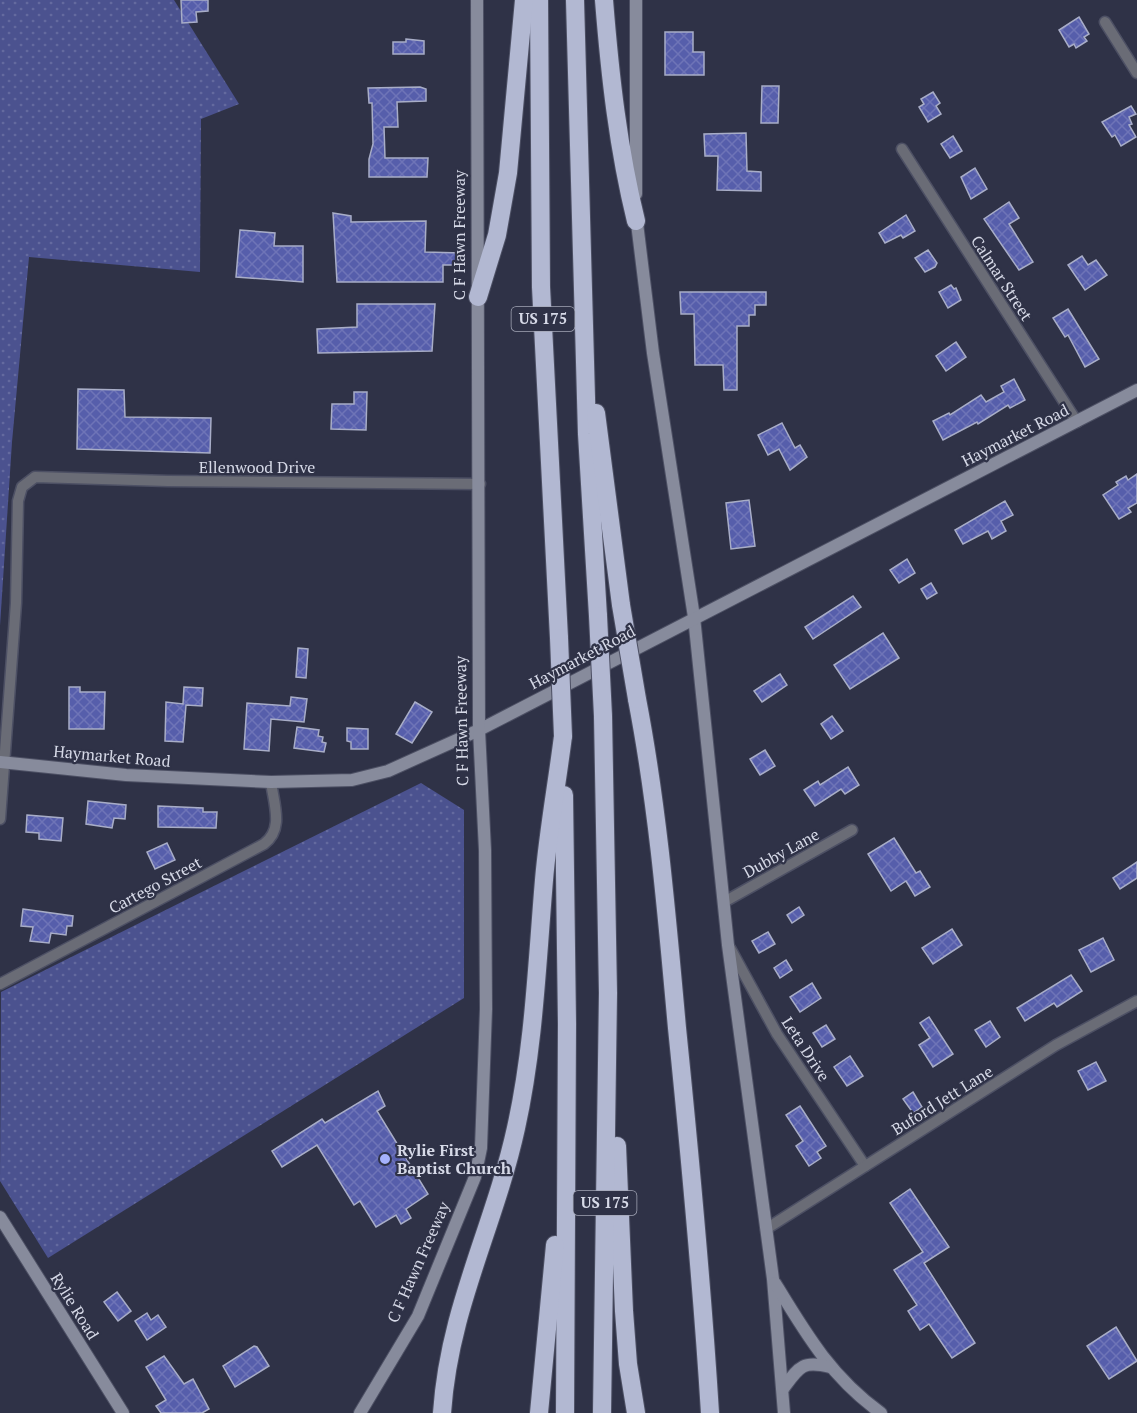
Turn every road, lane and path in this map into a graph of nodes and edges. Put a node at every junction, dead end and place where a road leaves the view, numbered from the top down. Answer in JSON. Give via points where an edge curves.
{"nodes":[{"id":1,"x":477,"y":0,"type":"edge"},
{"id":2,"x":524,"y":0,"type":"edge"},
{"id":3,"x":539,"y":0,"type":"edge"},
{"id":4,"x":575,"y":0,"type":"edge"},
{"id":5,"x":604,"y":0,"type":"edge"},
{"id":6,"x":636,"y":0,"type":"edge"},
{"id":7,"x":1105,"y":22,"type":"dead end"},
{"id":8,"x":1137,"y":73,"type":"edge"},
{"id":9,"x":902,"y":149,"type":"dead end"},
{"id":10,"x":636,"y":221,"type":"junction"},
{"id":11,"x":478,"y":297,"type":"junction"},
{"id":12,"x":586,"y":354,"type":"junction"},
{"id":13,"x":1137,"y":390,"type":"edge"},
{"id":14,"x":1077,"y":422,"type":"junction"},
{"id":15,"x":480,"y":484,"type":"junction"},
{"id":16,"x":694,"y":617,"type":"junction"},
{"id":17,"x":479,"y":730,"type":"junction"},
{"id":18,"x":563,"y":736,"type":"junction"},
{"id":19,"x":3,"y":762,"type":"edge"},
{"id":20,"x":271,"y":782,"type":"junction"},
{"id":21,"x":0,"y":819,"type":"edge"},
{"id":22,"x":852,"y":830,"type":"dead end"},
{"id":23,"x":724,"y":902,"type":"junction"},
{"id":24,"x":728,"y":945,"type":"junction"},
{"id":25,"x":0,"y":984,"type":"edge"},
{"id":26,"x":608,"y":993,"type":"junction"},
{"id":27,"x":1137,"y":1001,"type":"edge"},
{"id":28,"x":565,"y":1140,"type":"junction"},
{"id":29,"x":865,"y":1166,"type":"junction"},
{"id":30,"x":0,"y":1217,"type":"edge"},
{"id":31,"x":766,"y":1228,"type":"junction"},
{"id":32,"x":772,"y":1279,"type":"junction"},
{"id":33,"x":830,"y":1367,"type":"junction"},
{"id":34,"x":783,"y":1389,"type":"junction"},
{"id":35,"x":123,"y":1413,"type":"edge"},
{"id":36,"x":360,"y":1413,"type":"edge"},
{"id":37,"x":442,"y":1413,"type":"edge"},
{"id":38,"x":539,"y":1413,"type":"edge"},
{"id":39,"x":565,"y":1413,"type":"edge"},
{"id":40,"x":602,"y":1413,"type":"edge"},
{"id":41,"x":636,"y":1413,"type":"edge"},
{"id":42,"x":710,"y":1413,"type":"edge"},
{"id":43,"x":784,"y":1413,"type":"edge"},
{"id":44,"x":881,"y":1413,"type":"edge"}],
"edges":[{"from":1,"to":11,"type":"main road","name":"C F Hawn Freeway"},
{"from":2,"to":11,"type":"highway","via":[[508,173],[497,235]]},
{"from":3,"to":18,"type":"highway","number":"US 175","bridge":true,"via":[[541,287]]},
{"from":4,"to":12,"type":"highway","number":"US 175"},
{"from":5,"to":10,"type":"highway","via":[[616,130]]},
{"from":6,"to":10,"type":"main road"},
{"from":7,"to":8,"type":"street"},
{"from":9,"to":14,"type":"street","name":"Calmar Street"},
{"from":10,"to":16,"type":"main road"},
{"from":11,"to":15,"type":"main road","name":"C F Hawn Freeway"},
{"from":12,"to":26,"type":"highway","number":"US 175","bridge":true,"via":[[603,716]]},
{"from":12,"to":42,"type":"highway","bridge":true,"via":[[600,434],[610,538],[658,826],[702,1282]]},
{"from":13,"to":14,"type":"main road","name":"Haymarket Road"},
{"from":14,"to":16,"type":"main road","name":"Haymarket Road"},
{"from":15,"to":17,"type":"main road","name":"C F Hawn Freeway"},
{"from":15,"to":19,"type":"street","name":"Ellenwood Drive","via":[[35,477],[22,486],[18,501],[16,603]]},
{"from":16,"to":17,"type":"main road","name":"Haymarket Road"},
{"from":16,"to":23,"type":"main road"},
{"from":17,"to":20,"type":"main road","name":"Haymarket Road","via":[[388,771],[352,780]]},
{"from":17,"to":36,"type":"main road","name":"C F Hawn Freeway","via":[[486,1009],[481,1148],[475,1178],[418,1316]]},
{"from":18,"to":28,"type":"highway","number":"US 175"},
{"from":18,"to":37,"type":"highway","via":[[544,877],[525,1080],[512,1141],[454,1327]]},
{"from":19,"to":20,"type":"main road","name":"Haymarket Road","via":[[126,775]]},
{"from":19,"to":21,"type":"street"},
{"from":20,"to":25,"type":"street","name":"Cartego Street","via":[[277,826],[274,837]]},
{"from":22,"to":23,"type":"street","name":"Dubby Lane"},
{"from":23,"to":24,"type":"main road"},
{"from":24,"to":29,"type":"street","name":"Leta Drive","via":[[777,1034]]},
{"from":24,"to":31,"type":"main road"},
{"from":26,"to":40,"type":"highway","number":"US 175"},
{"from":26,"to":41,"type":"highway","via":[[624,1311]]},
{"from":27,"to":29,"type":"street","name":"Buford Jett Lane","via":[[1056,1045]]},
{"from":28,"to":38,"type":"highway"},
{"from":28,"to":39,"type":"highway","number":"US 175"},
{"from":29,"to":31,"type":"street","name":"Buford Jett Lane"},
{"from":30,"to":35,"type":"main road","name":"Rylie Road"},
{"from":31,"to":32,"type":"main road"},
{"from":32,"to":33,"type":"main road"},
{"from":32,"to":34,"type":"main road"},
{"from":33,"to":34,"type":"main road","via":[[812,1362],[798,1367]]},
{"from":33,"to":44,"type":"main road"},
{"from":34,"to":43,"type":"main road"}]}
